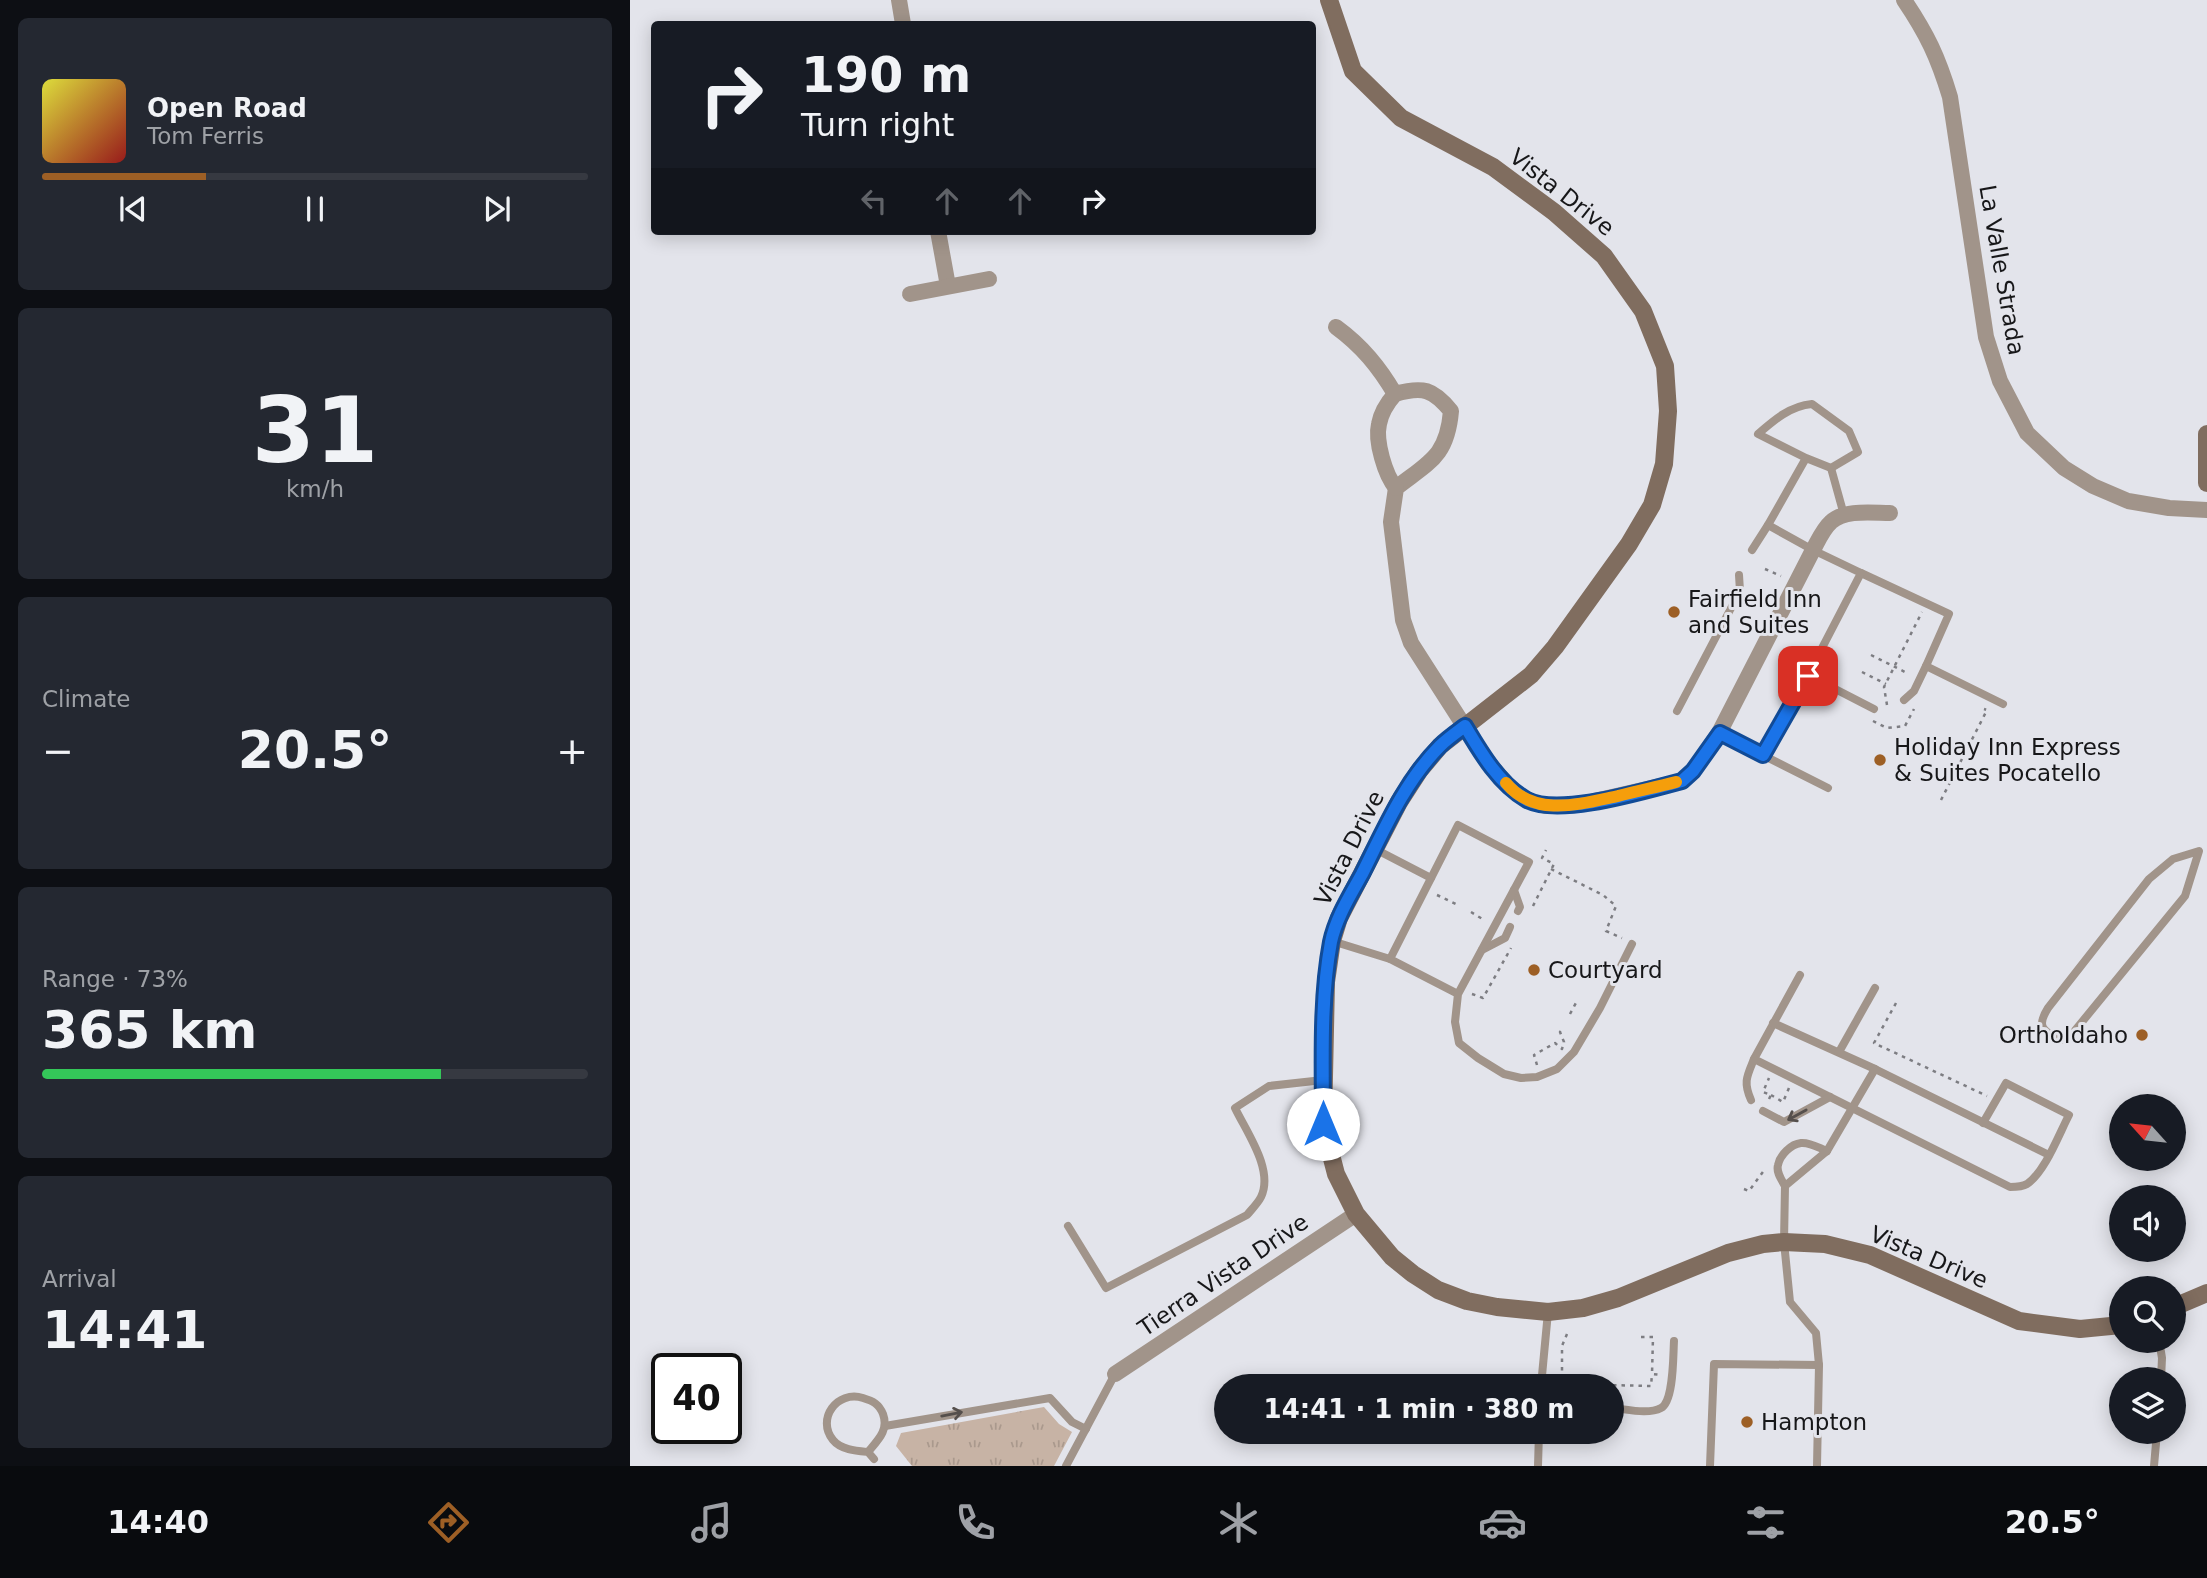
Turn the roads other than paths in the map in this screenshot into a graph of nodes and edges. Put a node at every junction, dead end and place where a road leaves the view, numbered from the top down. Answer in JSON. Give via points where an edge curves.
{"nodes":[{"id":1,"x":899,"y":0,"type":"edge"},
{"id":2,"x":1329,"y":0,"type":"edge"},
{"id":3,"x":1904,"y":0,"type":"edge"},
{"id":4,"x":902,"y":21,"type":"edge"},
{"id":5,"x":940,"y":235,"type":"edge"},
{"id":6,"x":989,"y":279,"type":"dead end"},
{"id":7,"x":948,"y":286,"type":"junction"},
{"id":8,"x":910,"y":294,"type":"dead end"},
{"id":9,"x":1336,"y":327,"type":"dead end"},
{"id":10,"x":1395,"y":394,"type":"junction"},
{"id":11,"x":2207,"y":434,"type":"edge"},
{"id":12,"x":1806,"y":458,"type":"junction"},
{"id":13,"x":1831,"y":468,"type":"junction"},
{"id":14,"x":2207,"y":483,"type":"edge"},
{"id":15,"x":1396,"y":488,"type":"junction"},
{"id":16,"x":2207,"y":510,"type":"edge"},
{"id":17,"x":1891,"y":513,"type":"dead end"},
{"id":18,"x":1844,"y":515,"type":"junction"},
{"id":19,"x":1768,"y":525,"type":"junction"},
{"id":20,"x":1752,"y":550,"type":"dead end"},
{"id":21,"x":1812,"y":550,"type":"junction"},
{"id":22,"x":1861,"y":573,"type":"junction"},
{"id":23,"x":1738,"y":575,"type":"dead end"},
{"id":24,"x":1926,"y":666,"type":"junction"},
{"id":25,"x":1808,"y":676,"type":"junction"},
{"id":26,"x":1904,"y":699,"type":"dead end"},
{"id":27,"x":2003,"y":704,"type":"dead end"},
{"id":28,"x":1874,"y":709,"type":"dead end"},
{"id":29,"x":1677,"y":712,"type":"dead end"},
{"id":30,"x":1465,"y":726,"type":"junction"},
{"id":31,"x":1720,"y":733,"type":"junction"},
{"id":32,"x":1763,"y":755,"type":"junction"},
{"id":33,"x":1828,"y":788,"type":"dead end"},
{"id":34,"x":1374,"y":849,"type":"junction"},
{"id":35,"x":2203,"y":851,"type":"edge"},
{"id":36,"x":1431,"y":878,"type":"junction"},
{"id":37,"x":1514,"y":890,"type":"junction"},
{"id":38,"x":1518,"y":911,"type":"dead end"},
{"id":39,"x":1510,"y":928,"type":"dead end"},
{"id":40,"x":1332,"y":941,"type":"junction"},
{"id":41,"x":1628,"y":942,"type":"road end"},
{"id":42,"x":1482,"y":950,"type":"junction"},
{"id":43,"x":1390,"y":959,"type":"junction"},
{"id":44,"x":1800,"y":975,"type":"dead end"},
{"id":45,"x":1875,"y":988,"type":"dead end"},
{"id":46,"x":1458,"y":994,"type":"junction"},
{"id":47,"x":1773,"y":1023,"type":"junction"},
{"id":48,"x":1839,"y":1052,"type":"junction"},
{"id":49,"x":1754,"y":1059,"type":"junction"},
{"id":50,"x":1875,"y":1069,"type":"junction"},
{"id":51,"x":1323,"y":1080,"type":"junction"},
{"id":52,"x":1830,"y":1097,"type":"junction"},
{"id":53,"x":1751,"y":1100,"type":"dead end"},
{"id":54,"x":1852,"y":1108,"type":"junction"},
{"id":55,"x":1763,"y":1111,"type":"dead end"},
{"id":56,"x":1983,"y":1123,"type":"junction"},
{"id":57,"x":1827,"y":1152,"type":"junction"},
{"id":58,"x":2049,"y":1155,"type":"junction"},
{"id":59,"x":1785,"y":1185,"type":"junction"},
{"id":60,"x":1356,"y":1214,"type":"junction"},
{"id":61,"x":1068,"y":1226,"type":"dead end"},
{"id":62,"x":1784,"y":1242,"type":"junction"},
{"id":63,"x":2207,"y":1293,"type":"edge"},
{"id":64,"x":2186,"y":1302,"type":"edge"},
{"id":65,"x":1548,"y":1312,"type":"junction"},
{"id":66,"x":2109,"y":1326,"type":"edge"},
{"id":67,"x":1674,"y":1341,"type":"dead end"},
{"id":68,"x":1819,"y":1365,"type":"junction"},
{"id":69,"x":1115,"y":1374,"type":"joint"},
{"id":70,"x":1542,"y":1374,"type":"edge"},
{"id":71,"x":1624,"y":1409,"type":"edge"},
{"id":72,"x":885,"y":1426,"type":"junction"},
{"id":73,"x":1086,"y":1429,"type":"junction"},
{"id":74,"x":1539,"y":1444,"type":"edge"},
{"id":75,"x":2156,"y":1444,"type":"edge"},
{"id":76,"x":1066,"y":1466,"type":"edge"},
{"id":77,"x":1538,"y":1466,"type":"edge"},
{"id":78,"x":1710,"y":1466,"type":"edge"},
{"id":79,"x":1818,"y":1466,"type":"edge"},
{"id":80,"x":2154,"y":1466,"type":"edge"}],
"edges":[{"from":1,"to":4,"type":"street"},
{"from":2,"to":30,"type":"street","name":"Vista Drive","via":[[1353,71],[1401,118],[1493,167],[1604,256],[1643,311],[1665,366],[1664,464],[1652,505],[1629,544],[1539,666]]},
{"from":3,"to":16,"type":"street","name":"La Valle Strada","via":[[1927,34],[1947,86],[1986,337],[2000,380],[2027,433],[2064,468],[2093,486],[2127,500]]},
{"from":5,"to":7,"type":"street"},
{"from":6,"to":7,"type":"street"},
{"from":7,"to":8,"type":"street"},
{"from":9,"to":10,"type":"street","via":[[1365,351]]},
{"from":10,"to":15,"type":"street","via":[[1378,425],[1387,478]]},
{"from":10,"to":15,"type":"street","via":[[1424,390],[1440,398],[1451,411],[1450,431],[1439,454]]},
{"from":11,"to":14,"type":"street"},
{"from":12,"to":13,"type":"lane"},
{"from":12,"to":13,"type":"lane","via":[[1758,434],[1776,418],[1812,404],[1849,432],[1858,452]]},
{"from":12,"to":19,"type":"lane"},
{"from":13,"to":18,"type":"lane"},
{"from":15,"to":30,"type":"street","via":[[1391,522],[1403,620],[1410,643]]},
{"from":17,"to":18,"type":"street"},
{"from":18,"to":21,"type":"street","via":[[1832,520]]},
{"from":19,"to":20,"type":"lane"},
{"from":19,"to":21,"type":"lane"},
{"from":21,"to":22,"type":"lane"},
{"from":21,"to":31,"type":"street"},
{"from":22,"to":24,"type":"lane","via":[[1949,614]]},
{"from":22,"to":25,"type":"lane"},
{"from":23,"to":29,"type":"lane","via":[[1740,591]]},
{"from":24,"to":26,"type":"lane","via":[[1914,691]]},
{"from":24,"to":27,"type":"lane"},
{"from":25,"to":28,"type":"lane"},
{"from":25,"to":32,"type":"lane"},
{"from":30,"to":31,"type":"street","via":[[1510,788],[1546,806],[1577,805],[1682,781]]},
{"from":30,"to":34,"type":"street","name":"Vista Drive","via":[[1419,771]]},
{"from":31,"to":32,"type":"lane"},
{"from":32,"to":33,"type":"lane"},
{"from":34,"to":36,"type":"lane"},
{"from":34,"to":40,"type":"street","name":"Vista Drive"},
{"from":35,"to":35,"type":"lane","via":[[2173,859],[2149,879],[2048,1008],[2041,1024],[2045,1031],[2060,1041],[2067,1040],[2185,897]]},
{"from":36,"to":37,"type":"lane","via":[[1458,825],[1529,862]]},
{"from":36,"to":43,"type":"lane"},
{"from":37,"to":38,"type":"lane"},
{"from":37,"to":42,"type":"lane"},
{"from":39,"to":42,"type":"lane","via":[[1505,938]]},
{"from":40,"to":43,"type":"lane"},
{"from":40,"to":51,"type":"street","name":"Vista Drive"},
{"from":41,"to":46,"type":"lane","via":[[1600,1008],[1574,1052],[1557,1069],[1537,1077],[1504,1074],[1459,1043],[1455,1022]]},
{"from":42,"to":46,"type":"lane"},
{"from":43,"to":46,"type":"lane"},
{"from":44,"to":47,"type":"lane"},
{"from":45,"to":48,"type":"lane"},
{"from":47,"to":48,"type":"lane"},
{"from":47,"to":49,"type":"lane"},
{"from":48,"to":50,"type":"lane"},
{"from":49,"to":52,"type":"lane"},
{"from":49,"to":53,"type":"lane","via":[[1745,1088]]},
{"from":50,"to":54,"type":"lane"},
{"from":50,"to":56,"type":"lane"},
{"from":51,"to":60,"type":"street","name":"Vista Drive","via":[[1323,1124],[1336,1174]]},
{"from":51,"to":61,"type":"lane","via":[[1269,1086],[1235,1108],[1266,1172],[1260,1198],[1247,1215],[1106,1289]]},
{"from":52,"to":54,"type":"lane"},
{"from":52,"to":55,"type":"lane","one_way":true,"via":[[1784,1122]]},
{"from":54,"to":57,"type":"lane"},
{"from":54,"to":58,"type":"lane","via":[[2010,1187],[2025,1186]]},
{"from":56,"to":58,"type":"lane"},
{"from":56,"to":58,"type":"lane","via":[[2006,1083],[2069,1115]]},
{"from":57,"to":59,"type":"lane"},
{"from":57,"to":59,"type":"lane","via":[[1808,1143],[1789,1147],[1777,1166]]},
{"from":59,"to":62,"type":"lane"},
{"from":60,"to":65,"type":"street","name":"Vista Drive","via":[[1392,1257],[1438,1290],[1497,1307]]},
{"from":60,"to":69,"type":"street","name":"Tierra Vista Drive"},
{"from":62,"to":65,"type":"street","name":"Vista Drive","via":[[1728,1253],[1618,1298]]},
{"from":62,"to":66,"type":"street","name":"Vista Drive","via":[[1825,1244],[1870,1255],[2019,1321],[2080,1329]]},
{"from":62,"to":68,"type":"lane","via":[[1790,1303],[1816,1333]]},
{"from":63,"to":64,"type":"street"},
{"from":65,"to":70,"type":"lane"},
{"from":67,"to":71,"type":"lane","via":[[1670,1399],[1661,1408]]},
{"from":68,"to":78,"type":"lane","via":[[1714,1364]]},
{"from":68,"to":79,"type":"lane"},
{"from":69,"to":73,"type":"lane"},
{"from":72,"to":72,"type":"lane","via":[[884,1410],[875,1402],[849,1395],[835,1403],[828,1427],[842,1447],[871,1455]]},
{"from":72,"to":73,"type":"lane","one_way":true,"via":[[1050,1398],[1072,1422]]},
{"from":73,"to":76,"type":"lane"},
{"from":74,"to":77,"type":"lane"},
{"from":75,"to":80,"type":"lane"}]}
